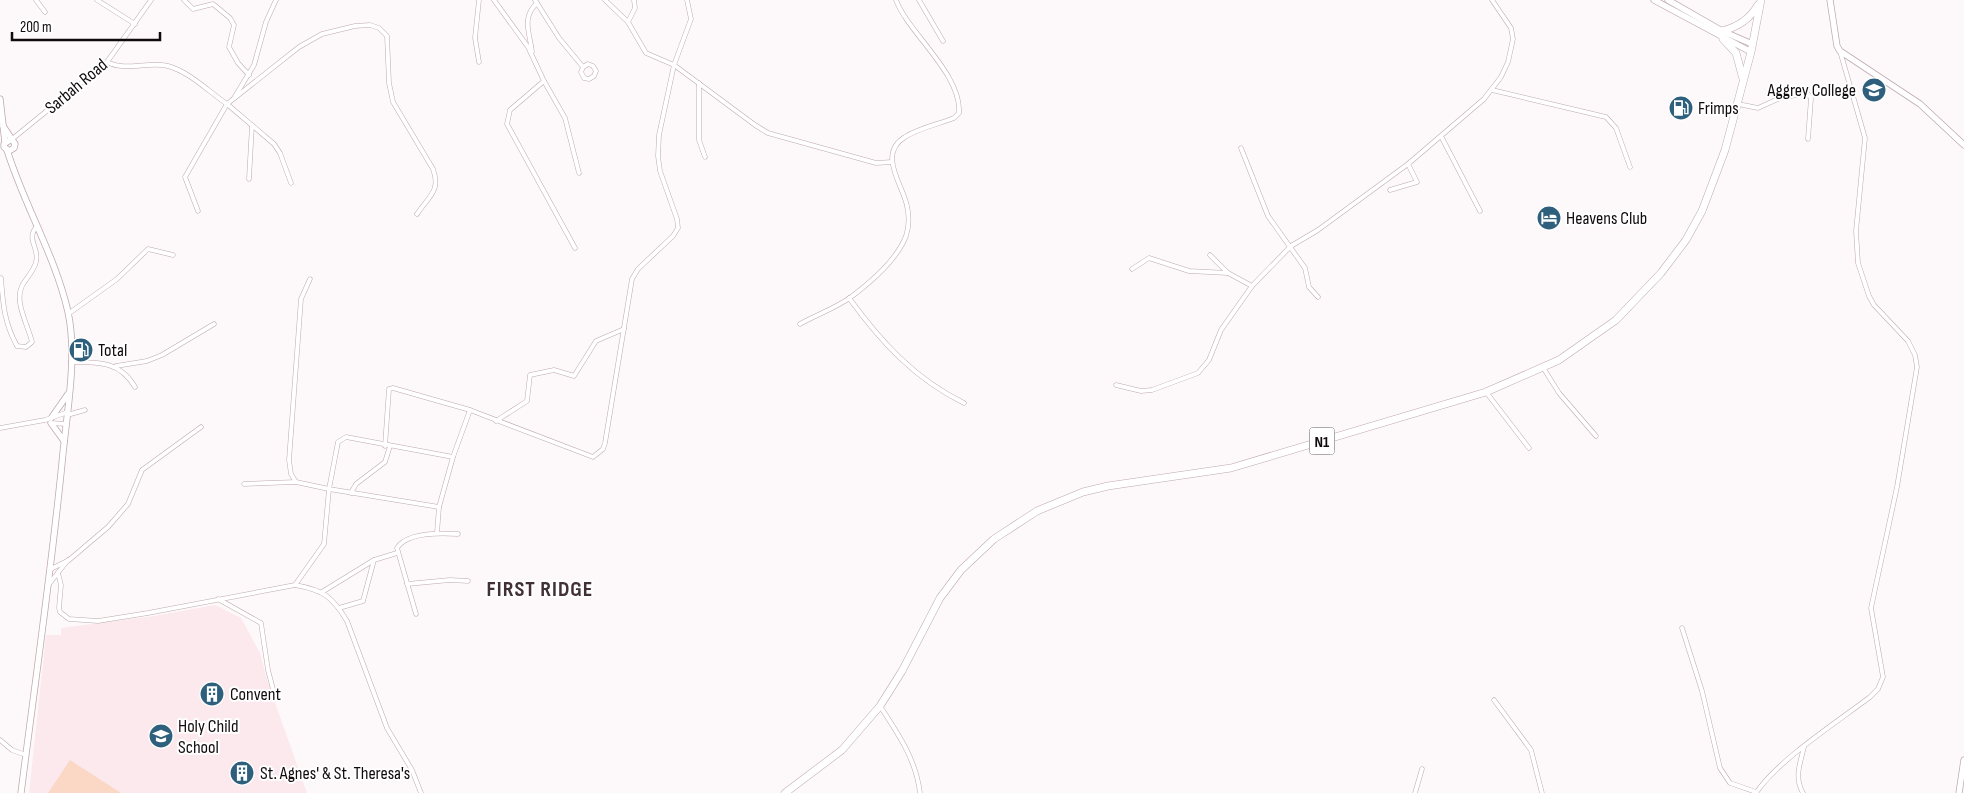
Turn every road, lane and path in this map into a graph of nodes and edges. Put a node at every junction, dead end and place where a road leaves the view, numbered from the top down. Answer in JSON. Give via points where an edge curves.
{"nodes":[{"id":1,"x":36,"y":0,"type":"edge"},
{"id":2,"x":97,"y":0,"type":"edge"},
{"id":3,"x":151,"y":0,"type":"edge"},
{"id":4,"x":184,"y":0,"type":"edge"},
{"id":5,"x":276,"y":0,"type":"edge"},
{"id":6,"x":479,"y":0,"type":"edge"},
{"id":7,"x":494,"y":0,"type":"edge"},
{"id":8,"x":605,"y":0,"type":"edge"},
{"id":9,"x":634,"y":0,"type":"edge"},
{"id":10,"x":687,"y":0,"type":"edge"},
{"id":11,"x":896,"y":0,"type":"edge"},
{"id":12,"x":919,"y":0,"type":"edge"},
{"id":13,"x":1492,"y":0,"type":"edge"},
{"id":14,"x":1654,"y":0,"type":"edge"},
{"id":15,"x":1668,"y":0,"type":"edge"},
{"id":16,"x":1761,"y":0,"type":"edge"},
{"id":17,"x":1830,"y":0,"type":"edge"},
{"id":18,"x":536,"y":2,"type":"edge"},
{"id":19,"x":45,"y":12,"type":"dead end"},
{"id":20,"x":628,"y":22,"type":"junction"},
{"id":21,"x":135,"y":24,"type":"junction"},
{"id":22,"x":1722,"y":31,"type":"junction"},
{"id":23,"x":1722,"y":39,"type":"junction"},
{"id":24,"x":943,"y":41,"type":"dead end"},
{"id":25,"x":1752,"y":48,"type":"junction"},
{"id":26,"x":1840,"y":51,"type":"junction"},
{"id":27,"x":532,"y":54,"type":"junction"},
{"id":28,"x":107,"y":62,"type":"junction"},
{"id":29,"x":479,"y":62,"type":"dead end"},
{"id":30,"x":674,"y":65,"type":"junction"},
{"id":31,"x":583,"y":67,"type":"dead end"},
{"id":32,"x":249,"y":75,"type":"junction"},
{"id":33,"x":544,"y":81,"type":"junction"},
{"id":34,"x":1743,"y":81,"type":"junction"},
{"id":35,"x":699,"y":83,"type":"junction"},
{"id":36,"x":1492,"y":90,"type":"junction"},
{"id":37,"x":0,"y":99,"type":"edge"},
{"id":38,"x":233,"y":100,"type":"junction"},
{"id":39,"x":227,"y":104,"type":"junction"},
{"id":40,"x":1738,"y":104,"type":"junction"},
{"id":41,"x":252,"y":125,"type":"junction"},
{"id":42,"x":1442,"y":138,"type":"junction"},
{"id":43,"x":1808,"y":139,"type":"dead end"},
{"id":44,"x":1964,"y":145,"type":"edge"},
{"id":45,"x":7,"y":146,"type":"edge"},
{"id":46,"x":1241,"y":148,"type":"dead end"},
{"id":47,"x":706,"y":157,"type":"dead end"},
{"id":48,"x":892,"y":162,"type":"junction"},
{"id":49,"x":1408,"y":164,"type":"junction"},
{"id":50,"x":1630,"y":167,"type":"dead end"},
{"id":51,"x":579,"y":173,"type":"dead end"},
{"id":52,"x":249,"y":179,"type":"dead end"},
{"id":53,"x":291,"y":183,"type":"dead end"},
{"id":54,"x":1390,"y":190,"type":"dead end"},
{"id":55,"x":198,"y":211,"type":"dead end"},
{"id":56,"x":1480,"y":211,"type":"dead end"},
{"id":57,"x":417,"y":214,"type":"dead end"},
{"id":58,"x":37,"y":226,"type":"junction"},
{"id":59,"x":1291,"y":246,"type":"junction"},
{"id":60,"x":575,"y":248,"type":"dead end"},
{"id":61,"x":173,"y":255,"type":"dead end"},
{"id":62,"x":1210,"y":255,"type":"dead end"},
{"id":63,"x":1132,"y":270,"type":"dead end"},
{"id":64,"x":1228,"y":273,"type":"junction"},
{"id":65,"x":1,"y":278,"type":"dead end"},
{"id":66,"x":310,"y":279,"type":"dead end"},
{"id":67,"x":1252,"y":286,"type":"junction"},
{"id":68,"x":849,"y":298,"type":"junction"},
{"id":69,"x":1318,"y":298,"type":"dead end"},
{"id":70,"x":68,"y":314,"type":"junction"},
{"id":71,"x":214,"y":324,"type":"dead end"},
{"id":72,"x":800,"y":324,"type":"dead end"},
{"id":73,"x":624,"y":329,"type":"junction"},
{"id":74,"x":71,"y":362,"type":"junction"},
{"id":75,"x":116,"y":366,"type":"junction"},
{"id":76,"x":1544,"y":369,"type":"junction"},
{"id":77,"x":1116,"y":385,"type":"dead end"},
{"id":78,"x":135,"y":387,"type":"dead end"},
{"id":79,"x":1486,"y":392,"type":"junction"},
{"id":80,"x":68,"y":394,"type":"junction"},
{"id":81,"x":964,"y":403,"type":"dead end"},
{"id":82,"x":85,"y":410,"type":"dead end"},
{"id":83,"x":470,"y":410,"type":"junction"},
{"id":84,"x":67,"y":414,"type":"junction"},
{"id":85,"x":52,"y":420,"type":"junction"},
{"id":86,"x":496,"y":421,"type":"junction"},
{"id":87,"x":66,"y":424,"type":"junction"},
{"id":88,"x":201,"y":427,"type":"dead end"},
{"id":89,"x":0,"y":428,"type":"edge"},
{"id":90,"x":1596,"y":436,"type":"dead end"},
{"id":91,"x":64,"y":441,"type":"junction"},
{"id":92,"x":388,"y":446,"type":"junction"},
{"id":93,"x":1529,"y":448,"type":"dead end"},
{"id":94,"x":453,"y":457,"type":"junction"},
{"id":95,"x":296,"y":482,"type":"junction"},
{"id":96,"x":244,"y":484,"type":"dead end"},
{"id":97,"x":329,"y":489,"type":"junction"},
{"id":98,"x":351,"y":493,"type":"junction"},
{"id":99,"x":439,"y":507,"type":"junction"},
{"id":100,"x":437,"y":533,"type":"junction"},
{"id":101,"x":458,"y":534,"type":"dead end"},
{"id":102,"x":397,"y":553,"type":"junction"},
{"id":103,"x":68,"y":560,"type":"junction"},
{"id":104,"x":374,"y":560,"type":"junction"},
{"id":105,"x":50,"y":569,"type":"junction"},
{"id":106,"x":58,"y":573,"type":"junction"},
{"id":107,"x":468,"y":581,"type":"dead end"},
{"id":108,"x":49,"y":584,"type":"junction"},
{"id":109,"x":407,"y":584,"type":"junction"},
{"id":110,"x":295,"y":585,"type":"junction"},
{"id":111,"x":322,"y":592,"type":"junction"},
{"id":112,"x":218,"y":599,"type":"junction"},
{"id":113,"x":339,"y":608,"type":"junction"},
{"id":114,"x":416,"y":614,"type":"dead end"},
{"id":115,"x":1682,"y":628,"type":"dead end"},
{"id":116,"x":275,"y":697,"type":"dead end"},
{"id":117,"x":1494,"y":700,"type":"dead end"},
{"id":118,"x":880,"y":706,"type":"junction"},
{"id":119,"x":0,"y":740,"type":"edge"},
{"id":120,"x":1804,"y":747,"type":"junction"},
{"id":121,"x":26,"y":754,"type":"junction"},
{"id":122,"x":1964,"y":760,"type":"edge"},
{"id":123,"x":1422,"y":769,"type":"dead end"},
{"id":124,"x":1756,"y":792,"type":"edge"},
{"id":125,"x":21,"y":793,"type":"edge"},
{"id":126,"x":421,"y":793,"type":"edge"},
{"id":127,"x":785,"y":793,"type":"edge"},
{"id":128,"x":920,"y":793,"type":"edge"},
{"id":129,"x":1415,"y":793,"type":"edge"},
{"id":130,"x":1542,"y":793,"type":"edge"},
{"id":131,"x":1804,"y":793,"type":"edge"},
{"id":132,"x":1959,"y":793,"type":"edge"}],
"edges":[{"from":1,"to":19,"type":"street"},
{"from":2,"to":21,"type":"street"},
{"from":3,"to":21,"type":"street","name":"Sarbah Road"},
{"from":4,"to":32,"type":"street","via":[[193,9],[213,4],[230,18],[234,25],[229,47]]},
{"from":5,"to":32,"type":"street"},
{"from":6,"to":29,"type":"street","via":[[475,38]]},
{"from":7,"to":27,"type":"street"},
{"from":8,"to":20,"type":"street"},
{"from":9,"to":20,"type":"street","via":[[635,8]]},
{"from":10,"to":30,"type":"street","via":[[691,19]]},
{"from":11,"to":48,"type":"street","via":[[932,50],[960,105],[954,118],[901,140],[895,148]]},
{"from":12,"to":24,"type":"street"},
{"from":13,"to":36,"type":"street","via":[[1511,28],[1513,39],[1508,62]]},
{"from":14,"to":23,"type":"street"},
{"from":15,"to":22,"type":"street"},
{"from":16,"to":22,"type":"highway","via":[[1747,19],[1732,29]]},
{"from":16,"to":25,"type":"highway","number":"N1"},
{"from":17,"to":26,"type":"street"},
{"from":18,"to":27,"type":"street","via":[[528,15]]},
{"from":18,"to":31,"type":"street"},
{"from":20,"to":30,"type":"street","via":[[646,53]]},
{"from":21,"to":28,"type":"street","name":"Sarbah Road"},
{"from":22,"to":25,"type":"street"},
{"from":23,"to":25,"type":"street"},
{"from":23,"to":34,"type":"highway","via":[[1736,53]]},
{"from":25,"to":34,"type":"highway","number":"N1"},
{"from":26,"to":44,"type":"street","via":[[1920,104]]},
{"from":26,"to":120,"type":"street","via":[[1865,138],[1856,231],[1858,263],[1874,305],[1908,341],[1917,367],[1897,487],[1871,608],[1882,682],[1870,697]]},
{"from":27,"to":33,"type":"street"},
{"from":28,"to":39,"type":"street","via":[[121,67],[167,66],[186,74]]},
{"from":28,"to":45,"type":"street","name":"Sarbah Road"},
{"from":30,"to":35,"type":"street"},
{"from":30,"to":73,"type":"street","via":[[658,156],[678,228],[632,279]]},
{"from":32,"to":38,"type":"street"},
{"from":33,"to":51,"type":"street","via":[[565,118]]},
{"from":33,"to":60,"type":"street","via":[[510,110],[507,124]]},
{"from":34,"to":40,"type":"highway","number":"N1"},
{"from":35,"to":47,"type":"street","via":[[699,140]]},
{"from":35,"to":48,"type":"street","via":[[768,133],[876,163]]},
{"from":36,"to":42,"type":"street"},
{"from":36,"to":50,"type":"street","via":[[1606,117],[1616,128]]},
{"from":37,"to":45,"type":"street"},
{"from":38,"to":39,"type":"street"},
{"from":38,"to":57,"type":"street","via":[[312,38],[355,26],[379,28],[389,43],[389,83],[393,102],[437,179],[434,192]]},
{"from":39,"to":41,"type":"street"},
{"from":39,"to":55,"type":"street","via":[[185,178]]},
{"from":40,"to":43,"type":"street","via":[[1758,108],[1780,98],[1807,94],[1812,98]]},
{"from":40,"to":76,"type":"highway","number":"N1","via":[[1718,173],[1702,211],[1662,273],[1616,320]]},
{"from":41,"to":52,"type":"street"},
{"from":41,"to":53,"type":"street","via":[[274,144]]},
{"from":42,"to":49,"type":"street"},
{"from":42,"to":56,"type":"street"},
{"from":45,"to":58,"type":"street"},
{"from":46,"to":59,"type":"street","via":[[1268,216]]},
{"from":48,"to":68,"type":"street","via":[[907,204],[906,235],[899,250]]},
{"from":49,"to":54,"type":"street","via":[[1417,182]]},
{"from":49,"to":59,"type":"street"},
{"from":58,"to":65,"type":"street","via":[[31,237],[36,262],[19,300],[32,342],[26,347],[17,346],[8,327]]},
{"from":58,"to":70,"type":"street","via":[[54,264]]},
{"from":59,"to":67,"type":"street"},
{"from":59,"to":69,"type":"street","via":[[1306,271],[1309,287]]},
{"from":61,"to":70,"type":"street","via":[[148,249],[117,279]]},
{"from":62,"to":64,"type":"street"},
{"from":63,"to":64,"type":"street","via":[[1149,258],[1190,271]]},
{"from":64,"to":67,"type":"street"},
{"from":66,"to":95,"type":"street","via":[[302,299],[288,460]]},
{"from":67,"to":77,"type":"street","via":[[1221,330],[1209,360],[1198,373],[1152,390],[1141,391]]},
{"from":68,"to":72,"type":"street"},
{"from":68,"to":81,"type":"street","via":[[870,327],[916,373],[937,390]]},
{"from":70,"to":74,"type":"street"},
{"from":71,"to":75,"type":"street","via":[[162,355]]},
{"from":73,"to":86,"type":"street","via":[[596,341],[574,376],[554,370],[530,374],[527,401]]},
{"from":73,"to":86,"type":"street","via":[[606,444],[593,457]]},
{"from":74,"to":75,"type":"street"},
{"from":74,"to":80,"type":"street"},
{"from":75,"to":78,"type":"street"},
{"from":76,"to":79,"type":"highway","number":"N1"},
{"from":76,"to":90,"type":"street","via":[[1559,393]]},
{"from":79,"to":93,"type":"street"},
{"from":79,"to":118,"type":"highway","number":"N1","via":[[1231,468],[1108,486],[1083,492],[1037,511],[994,539],[961,570],[940,598]]},
{"from":80,"to":84,"type":"street"},
{"from":80,"to":85,"type":"street"},
{"from":82,"to":84,"type":"street"},
{"from":83,"to":86,"type":"street"},
{"from":83,"to":92,"type":"street","via":[[389,389]]},
{"from":83,"to":94,"type":"street"},
{"from":84,"to":85,"type":"street"},
{"from":84,"to":87,"type":"street"},
{"from":85,"to":87,"type":"street"},
{"from":85,"to":89,"type":"street"},
{"from":85,"to":91,"type":"street"},
{"from":87,"to":91,"type":"street"},
{"from":88,"to":103,"type":"street","via":[[142,470],[128,504],[108,527]]},
{"from":91,"to":105,"type":"street"},
{"from":92,"to":94,"type":"street"},
{"from":92,"to":97,"type":"street","via":[[342,438],[338,442]]},
{"from":92,"to":98,"type":"street","via":[[385,462],[356,484]]},
{"from":94,"to":99,"type":"street"},
{"from":95,"to":96,"type":"street"},
{"from":95,"to":97,"type":"street"},
{"from":97,"to":98,"type":"street"},
{"from":97,"to":110,"type":"street","via":[[324,544]]},
{"from":98,"to":99,"type":"street"},
{"from":99,"to":100,"type":"street"},
{"from":100,"to":101,"type":"street"},
{"from":100,"to":102,"type":"street","via":[[404,540]]},
{"from":102,"to":104,"type":"street"},
{"from":102,"to":109,"type":"street"},
{"from":103,"to":105,"type":"street"},
{"from":103,"to":106,"type":"street"},
{"from":104,"to":111,"type":"street"},
{"from":104,"to":113,"type":"street","via":[[365,599]]},
{"from":105,"to":108,"type":"street"},
{"from":106,"to":108,"type":"street"},
{"from":106,"to":112,"type":"street","via":[[60,612],[70,619],[98,620]]},
{"from":107,"to":109,"type":"street"},
{"from":108,"to":121,"type":"street"},
{"from":109,"to":114,"type":"street"},
{"from":110,"to":111,"type":"street"},
{"from":110,"to":112,"type":"street"},
{"from":111,"to":113,"type":"street"},
{"from":112,"to":116,"type":"street","via":[[261,623]]},
{"from":113,"to":126,"type":"street","via":[[388,728]]},
{"from":115,"to":124,"type":"street","via":[[1702,691],[1720,768],[1730,783]]},
{"from":117,"to":130,"type":"street","via":[[1531,750]]},
{"from":118,"to":127,"type":"highway","number":"N1","via":[[842,750]]},
{"from":118,"to":128,"type":"street","via":[[905,744]]},
{"from":119,"to":121,"type":"street","via":[[12,750]]},
{"from":120,"to":124,"type":"street"},
{"from":120,"to":131,"type":"street","via":[[1798,780]]},
{"from":121,"to":125,"type":"street"},
{"from":122,"to":132,"type":"street"},
{"from":123,"to":129,"type":"street"}]}
